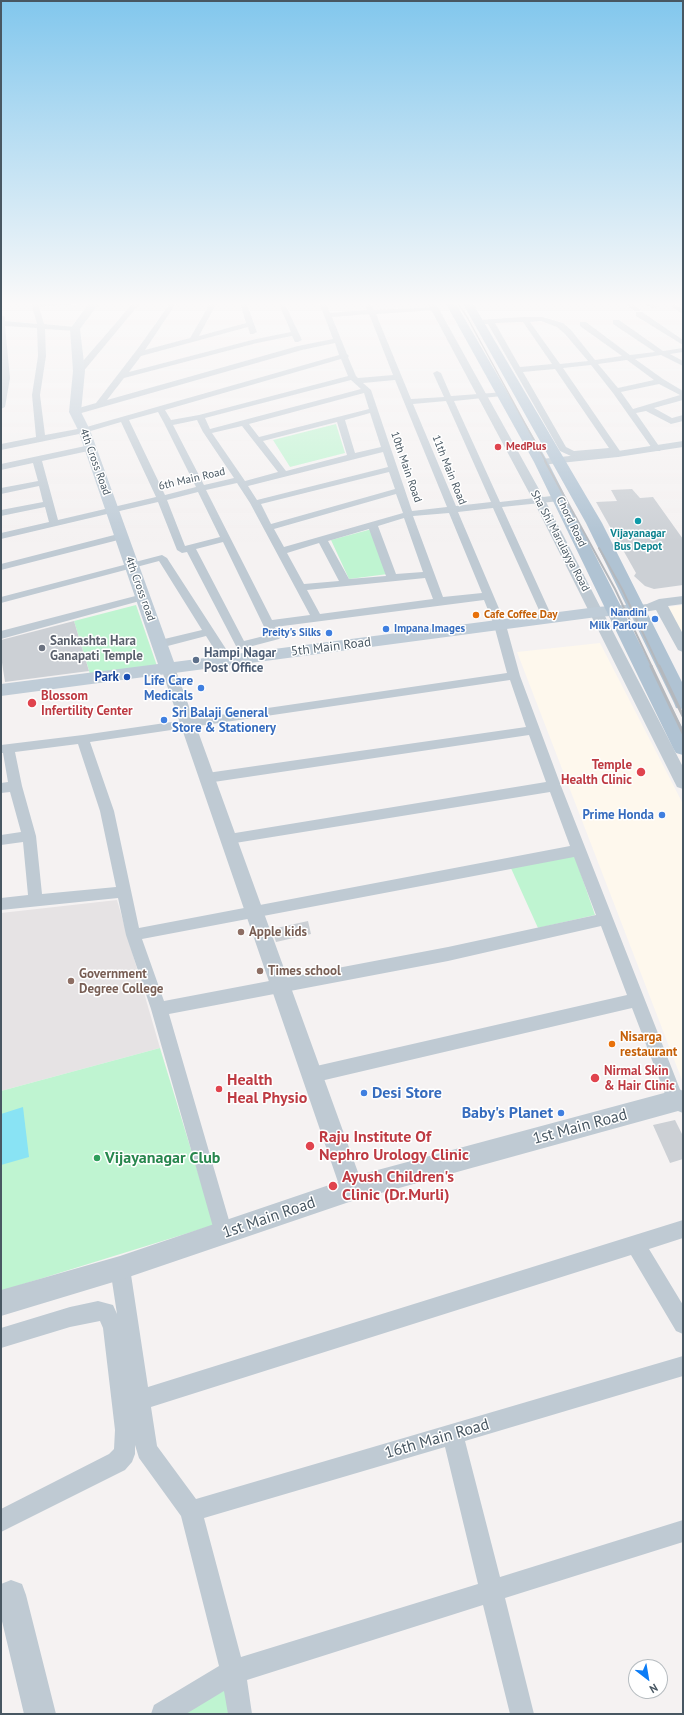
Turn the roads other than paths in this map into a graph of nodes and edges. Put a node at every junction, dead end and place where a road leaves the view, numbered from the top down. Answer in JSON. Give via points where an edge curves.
{"nodes":[{"id":1,"x":5,"y":382,"type":"edge"},
{"id":2,"x":38,"y":382,"type":"edge"},
{"id":3,"x":78,"y":382,"type":"edge"},
{"id":4,"x":117,"y":382,"type":"edge"},
{"id":5,"x":179,"y":382,"type":"edge"},
{"id":6,"x":255,"y":382,"type":"edge"},
{"id":7,"x":343,"y":382,"type":"edge"},
{"id":8,"x":358,"y":382,"type":"edge"},
{"id":9,"x":400,"y":382,"type":"edge"},
{"id":10,"x":440,"y":382,"type":"edge"},
{"id":11,"x":474,"y":382,"type":"edge"},
{"id":12,"x":495,"y":382,"type":"edge"},
{"id":13,"x":517,"y":382,"type":"edge"},
{"id":14,"x":525,"y":382,"type":"edge"},
{"id":15,"x":570,"y":382,"type":"edge"},
{"id":16,"x":608,"y":382,"type":"edge"},
{"id":17,"x":655,"y":382,"type":"edge"},
{"id":18,"x":662,"y":382,"type":"edge"},
{"id":19,"x":367,"y":390,"type":"junction"},
{"id":20,"x":616,"y":391,"type":"junction"},
{"id":21,"x":502,"y":394,"type":"junction"},
{"id":22,"x":683,"y":395,"type":"edge"},
{"id":23,"x":482,"y":396,"type":"junction"},
{"id":24,"x":447,"y":399,"type":"junction"},
{"id":25,"x":409,"y":402,"type":"junction"},
{"id":26,"x":100,"y":404,"type":"junction"},
{"id":27,"x":1,"y":407,"type":"edge"},
{"id":28,"x":647,"y":408,"type":"junction"},
{"id":29,"x":162,"y":409,"type":"junction"},
{"id":30,"x":373,"y":410,"type":"junction"},
{"id":31,"x":76,"y":412,"type":"junction"},
{"id":32,"x":630,"y":412,"type":"junction"},
{"id":33,"x":200,"y":417,"type":"junction"},
{"id":34,"x":683,"y":418,"type":"edge"},
{"id":35,"x":124,"y":419,"type":"junction"},
{"id":36,"x":340,"y":419,"type":"junction"},
{"id":37,"x":168,"y":423,"type":"junction"},
{"id":38,"x":244,"y":423,"type":"junction"},
{"id":39,"x":84,"y":430,"type":"junction"},
{"id":40,"x":207,"y":432,"type":"junction"},
{"id":41,"x":41,"y":439,"type":"junction"},
{"id":42,"x":258,"y":440,"type":"junction"},
{"id":43,"x":683,"y":444,"type":"edge"},
{"id":44,"x":1,"y":447,"type":"edge"},
{"id":45,"x":90,"y":448,"type":"junction"},
{"id":46,"x":387,"y":448,"type":"junction"},
{"id":47,"x":657,"y":449,"type":"junction"},
{"id":48,"x":616,"y":452,"type":"junction"},
{"id":49,"x":352,"y":456,"type":"junction"},
{"id":50,"x":37,"y":460,"type":"junction"},
{"id":51,"x":558,"y":461,"type":"junction"},
{"id":52,"x":541,"y":462,"type":"junction"},
{"id":53,"x":1,"y":468,"type":"edge"},
{"id":54,"x":393,"y":468,"type":"junction"},
{"id":55,"x":284,"y":474,"type":"junction"},
{"id":56,"x":241,"y":482,"type":"junction"},
{"id":57,"x":43,"y":483,"type":"junction"},
{"id":58,"x":201,"y":489,"type":"junction"},
{"id":59,"x":400,"y":490,"type":"junction"},
{"id":60,"x":1,"y":491,"type":"edge"},
{"id":61,"x":560,"y":498,"type":"junction"},
{"id":62,"x":162,"y":499,"type":"junction"},
{"id":63,"x":538,"y":500,"type":"junction"},
{"id":64,"x":255,"y":503,"type":"junction"},
{"id":65,"x":48,"y":504,"type":"junction"},
{"id":66,"x":497,"y":504,"type":"junction"},
{"id":67,"x":452,"y":509,"type":"junction"},
{"id":68,"x":112,"y":510,"type":"junction"},
{"id":69,"x":1,"y":513,"type":"edge"},
{"id":70,"x":409,"y":514,"type":"junction"},
{"id":71,"x":54,"y":524,"type":"junction"},
{"id":72,"x":373,"y":525,"type":"junction"},
{"id":73,"x":268,"y":528,"type":"junction"},
{"id":74,"x":1,"y":536,"type":"edge"},
{"id":75,"x":122,"y":536,"type":"junction"},
{"id":76,"x":226,"y":538,"type":"junction"},
{"id":77,"x":322,"y":539,"type":"junction"},
{"id":78,"x":186,"y":548,"type":"junction"},
{"id":79,"x":280,"y":551,"type":"junction"},
{"id":80,"x":132,"y":565,"type":"junction"},
{"id":81,"x":1,"y":567,"type":"edge"},
{"id":82,"x":429,"y":574,"type":"junction"},
{"id":83,"x":392,"y":578,"type":"junction"},
{"id":84,"x":346,"y":583,"type":"junction"},
{"id":85,"x":300,"y":588,"type":"junction"},
{"id":86,"x":488,"y":596,"type":"junction"},
{"id":87,"x":143,"y":597,"type":"junction"},
{"id":88,"x":1,"y":600,"type":"edge"},
{"id":89,"x":683,"y":600,"type":"edge"},
{"id":90,"x":439,"y":601,"type":"junction"},
{"id":91,"x":659,"y":603,"type":"junction"},
{"id":92,"x":637,"y":609,"type":"junction"},
{"id":93,"x":606,"y":612,"type":"junction"},
{"id":94,"x":316,"y":617,"type":"junction"},
{"id":95,"x":548,"y":619,"type":"junction"},
{"id":96,"x":269,"y":624,"type":"junction"},
{"id":97,"x":500,"y":625,"type":"junction"},
{"id":98,"x":209,"y":632,"type":"junction"},
{"id":99,"x":1,"y":635,"type":"edge"},
{"id":100,"x":160,"y":644,"type":"junction"},
{"id":101,"x":683,"y":647,"type":"edge"},
{"id":102,"x":220,"y":650,"type":"dead end"},
{"id":103,"x":168,"y":668,"type":"junction"},
{"id":104,"x":514,"y":676,"type":"junction"},
{"id":105,"x":1,"y":690,"type":"edge"},
{"id":106,"x":683,"y":703,"type":"edge"},
{"id":107,"x":188,"y":724,"type":"junction"},
{"id":108,"x":534,"y":730,"type":"junction"},
{"id":109,"x":83,"y":739,"type":"junction"},
{"id":110,"x":4,"y":748,"type":"edge"},
{"id":111,"x":683,"y":748,"type":"edge"},
{"id":112,"x":207,"y":778,"type":"junction"},
{"id":113,"x":683,"y":783,"type":"edge"},
{"id":114,"x":15,"y":786,"type":"junction"},
{"id":115,"x":554,"y":786,"type":"junction"},
{"id":116,"x":1,"y":788,"type":"edge"},
{"id":117,"x":29,"y":836,"type":"junction"},
{"id":118,"x":229,"y":839,"type":"junction"},
{"id":119,"x":1,"y":840,"type":"edge"},
{"id":120,"x":580,"y":850,"type":"junction"},
{"id":121,"x":123,"y":892,"type":"junction"},
{"id":122,"x":36,"y":901,"type":"junction"},
{"id":123,"x":1,"y":904,"type":"edge"},
{"id":124,"x":254,"y":911,"type":"junction"},
{"id":125,"x":605,"y":919,"type":"junction"},
{"id":126,"x":133,"y":935,"type":"junction"},
{"id":127,"x":280,"y":987,"type":"junction"},
{"id":128,"x":636,"y":1000,"type":"junction"},
{"id":129,"x":160,"y":1010,"type":"junction"},
{"id":130,"x":312,"y":1075,"type":"junction"},
{"id":131,"x":680,"y":1099,"type":"edge"},
{"id":132,"x":352,"y":1189,"type":"junction"},
{"id":133,"x":683,"y":1229,"type":"edge"},
{"id":134,"x":224,"y":1234,"type":"junction"},
{"id":135,"x":635,"y":1244,"type":"junction"},
{"id":136,"x":120,"y":1268,"type":"junction"},
{"id":137,"x":1,"y":1303,"type":"edge"},
{"id":138,"x":683,"y":1324,"type":"edge"},
{"id":139,"x":1,"y":1338,"type":"edge"},
{"id":140,"x":683,"y":1366,"type":"edge"},
{"id":141,"x":140,"y":1400,"type":"junction"},
{"id":142,"x":453,"y":1435,"type":"junction"},
{"id":143,"x":191,"y":1511,"type":"junction"},
{"id":144,"x":1,"y":1521,"type":"edge"},
{"id":145,"x":683,"y":1531,"type":"edge"},
{"id":146,"x":492,"y":1590,"type":"junction"},
{"id":147,"x":1,"y":1602,"type":"edge"},
{"id":148,"x":233,"y":1672,"type":"junction"},
{"id":149,"x":40,"y":1714,"type":"edge"},
{"id":150,"x":163,"y":1714,"type":"edge"},
{"id":151,"x":240,"y":1714,"type":"edge"},
{"id":152,"x":522,"y":1714,"type":"edge"}],
"edges":[{"from":1,"to":27,"type":"street"},
{"from":2,"to":41,"type":"street","via":[[36,395]]},
{"from":3,"to":31,"type":"main road","name":"4th Cross Road"},
{"from":4,"to":26,"type":"street"},
{"from":5,"to":26,"type":"street"},
{"from":6,"to":29,"type":"street"},
{"from":7,"to":33,"type":"street"},
{"from":8,"to":19,"type":"street"},
{"from":9,"to":25,"type":"street","name":"11th Main Road"},
{"from":10,"to":24,"type":"street"},
{"from":11,"to":23,"type":"street","name":"Sha Shi Marulayya Road"},
{"from":12,"to":21,"type":"main road","name":"Chord Road"},
{"from":13,"to":51,"type":"main road","name":"Chord Road"},
{"from":14,"to":48,"type":"street","via":[[563,449],[578,454]]},
{"from":15,"to":48,"type":"street"},
{"from":16,"to":20,"type":"street"},
{"from":17,"to":20,"type":"street"},
{"from":18,"to":22,"type":"street"},
{"from":19,"to":30,"type":"street","name":"10th Main Road"},
{"from":19,"to":38,"type":"street"},
{"from":20,"to":32,"type":"street"},
{"from":21,"to":23,"type":"street"},
{"from":21,"to":52,"type":"main road","name":"Chord Road"},
{"from":22,"to":28,"type":"street"},
{"from":23,"to":24,"type":"street"},
{"from":23,"to":63,"type":"street","name":"Sha Shi Marulayya Road"},
{"from":24,"to":25,"type":"street"},
{"from":24,"to":66,"type":"street"},
{"from":25,"to":67,"type":"street","name":"11th Main Road"},
{"from":26,"to":31,"type":"street"},
{"from":28,"to":32,"type":"street"},
{"from":28,"to":34,"type":"street","via":[[674,424]]},
{"from":29,"to":35,"type":"street"},
{"from":29,"to":37,"type":"street"},
{"from":30,"to":36,"type":"street"},
{"from":30,"to":46,"type":"street","name":"10th Main Road"},
{"from":31,"to":39,"type":"main road","name":"4th Cross Road"},
{"from":32,"to":47,"type":"street"},
{"from":33,"to":37,"type":"street"},
{"from":33,"to":40,"type":"street"},
{"from":35,"to":39,"type":"street"},
{"from":35,"to":62,"type":"street"},
{"from":36,"to":42,"type":"street"},
{"from":36,"to":49,"type":"street"},
{"from":37,"to":58,"type":"street"},
{"from":38,"to":40,"type":"street"},
{"from":38,"to":42,"type":"street"},
{"from":39,"to":41,"type":"street"},
{"from":39,"to":45,"type":"main road","name":"4th Cross Road"},
{"from":40,"to":56,"type":"street"},
{"from":41,"to":44,"type":"street"},
{"from":42,"to":55,"type":"street"},
{"from":43,"to":47,"type":"street"},
{"from":45,"to":50,"type":"street"},
{"from":45,"to":68,"type":"main road","name":"4th Cross Road"},
{"from":46,"to":49,"type":"street","name":"6th Main Road"},
{"from":46,"to":54,"type":"street","name":"10th Main Road"},
{"from":47,"to":48,"type":"street"},
{"from":48,"to":51,"type":"street"},
{"from":49,"to":55,"type":"street","name":"6th Main Road"},
{"from":50,"to":53,"type":"street"},
{"from":50,"to":57,"type":"street"},
{"from":51,"to":52,"type":"street"},
{"from":51,"to":92,"type":"main road","name":"Chord Road","via":[[594,523]]},
{"from":52,"to":61,"type":"main road","name":"Chord Road"},
{"from":54,"to":59,"type":"street","name":"10th Main Road"},
{"from":54,"to":64,"type":"street"},
{"from":55,"to":56,"type":"street","name":"6th Main Road"},
{"from":56,"to":58,"type":"street","name":"6th Main Road"},
{"from":56,"to":64,"type":"street"},
{"from":57,"to":60,"type":"street"},
{"from":57,"to":65,"type":"street"},
{"from":58,"to":62,"type":"street","name":"6th Main Road"},
{"from":58,"to":76,"type":"street"},
{"from":59,"to":70,"type":"street","name":"10th Main Road"},
{"from":59,"to":73,"type":"street"},
{"from":61,"to":63,"type":"street"},
{"from":61,"to":93,"type":"main road","name":"Chord Road"},
{"from":62,"to":68,"type":"street","name":"6th Main Road"},
{"from":62,"to":78,"type":"street"},
{"from":63,"to":66,"type":"street"},
{"from":63,"to":93,"type":"street","name":"Sha Shi Marulayya Road"},
{"from":64,"to":73,"type":"street"},
{"from":65,"to":69,"type":"street"},
{"from":65,"to":71,"type":"street"},
{"from":66,"to":67,"type":"street"},
{"from":66,"to":95,"type":"street"},
{"from":67,"to":70,"type":"street"},
{"from":67,"to":86,"type":"street","name":"11th Main Road"},
{"from":68,"to":71,"type":"street","name":"6th Main Road"},
{"from":68,"to":75,"type":"main road","name":"4th Cross road"},
{"from":70,"to":72,"type":"street"},
{"from":70,"to":82,"type":"street","name":"10th Main Road"},
{"from":71,"to":74,"type":"street","name":"6th Main Road"},
{"from":72,"to":77,"type":"street"},
{"from":72,"to":83,"type":"street"},
{"from":73,"to":79,"type":"street"},
{"from":75,"to":80,"type":"main road","name":"4th Cross road"},
{"from":75,"to":81,"type":"street"},
{"from":76,"to":78,"type":"street"},
{"from":76,"to":96,"type":"street"},
{"from":77,"to":79,"type":"street"},
{"from":77,"to":84,"type":"street"},
{"from":78,"to":96,"type":"street","via":[[241,645],[275,637]]},
{"from":79,"to":85,"type":"street"},
{"from":80,"to":87,"type":"main road","name":"4th Cross road"},
{"from":80,"to":88,"type":"street"},
{"from":80,"to":98,"type":"street","via":[[162,558]]},
{"from":82,"to":83,"type":"street"},
{"from":82,"to":90,"type":"street","name":"10th Main Road"},
{"from":83,"to":84,"type":"street"},
{"from":84,"to":85,"type":"street"},
{"from":85,"to":94,"type":"street"},
{"from":86,"to":90,"type":"street"},
{"from":86,"to":97,"type":"street","name":"11th Main Road"},
{"from":87,"to":99,"type":"street"},
{"from":87,"to":100,"type":"main road","name":"4th Cross road"},
{"from":89,"to":91,"type":"street"},
{"from":90,"to":94,"type":"street"},
{"from":91,"to":92,"type":"street","via":[[650,608]]},
{"from":91,"to":101,"type":"street"},
{"from":92,"to":93,"type":"main road","name":"5th Main Road"},
{"from":92,"to":106,"type":"main road","name":"Chord Road"},
{"from":93,"to":95,"type":"main road","name":"5th Main Road"},
{"from":93,"to":111,"type":"main road","name":"Chord Road"},
{"from":93,"to":113,"type":"street","name":"Sha Shi Marulayya Road"},
{"from":94,"to":96,"type":"street"},
{"from":95,"to":97,"type":"main road","name":"5th Main Road"},
{"from":97,"to":103,"type":"main road","name":"5th Main Road"},
{"from":97,"to":104,"type":"street","name":"11th Main Road"},
{"from":98,"to":100,"type":"street"},
{"from":98,"to":102,"type":"street"},
{"from":100,"to":103,"type":"main road","name":"4th Cross road"},
{"from":103,"to":105,"type":"main road","name":"5th Main Road"},
{"from":103,"to":107,"type":"street"},
{"from":104,"to":107,"type":"street"},
{"from":104,"to":108,"type":"street","name":"11th Main Road"},
{"from":107,"to":109,"type":"street"},
{"from":107,"to":112,"type":"street"},
{"from":108,"to":112,"type":"street"},
{"from":108,"to":115,"type":"street","name":"11th Main Road"},
{"from":109,"to":110,"type":"street"},
{"from":109,"to":121,"type":"street","via":[[107,811]]},
{"from":110,"to":114,"type":"street"},
{"from":112,"to":118,"type":"street"},
{"from":114,"to":116,"type":"street"},
{"from":114,"to":117,"type":"street"},
{"from":115,"to":118,"type":"street"},
{"from":115,"to":120,"type":"street","name":"11th Main Road"},
{"from":117,"to":119,"type":"street"},
{"from":117,"to":122,"type":"street"},
{"from":118,"to":124,"type":"street"},
{"from":120,"to":124,"type":"street"},
{"from":120,"to":125,"type":"street","name":"11th Main Road"},
{"from":121,"to":122,"type":"street"},
{"from":121,"to":126,"type":"street"},
{"from":122,"to":123,"type":"street"},
{"from":124,"to":126,"type":"street"},
{"from":124,"to":127,"type":"street"},
{"from":125,"to":127,"type":"street","via":[[448,954]]},
{"from":125,"to":128,"type":"street","name":"11th Main Road"},
{"from":126,"to":129,"type":"street"},
{"from":127,"to":129,"type":"street"},
{"from":127,"to":130,"type":"street"},
{"from":128,"to":130,"type":"street"},
{"from":128,"to":131,"type":"street","name":"11th Main Road"},
{"from":129,"to":134,"type":"street"},
{"from":130,"to":132,"type":"street"},
{"from":131,"to":132,"type":"street","name":"1st Main Road"},
{"from":132,"to":134,"type":"street","name":"1st Main Road"},
{"from":133,"to":135,"type":"street"},
{"from":134,"to":136,"type":"street","name":"1st Main Road"},
{"from":135,"to":138,"type":"street"},
{"from":135,"to":141,"type":"street"},
{"from":136,"to":137,"type":"street","name":"1st Main Road"},
{"from":136,"to":141,"type":"street"},
{"from":139,"to":144,"type":"street","via":[[70,1317],[98,1311],[106,1312],[113,1328],[126,1430],[124,1454],[117,1462]]},
{"from":140,"to":142,"type":"street","name":"16th Main Road"},
{"from":141,"to":143,"type":"street","via":[[147,1450]]},
{"from":142,"to":143,"type":"street","name":"16th Main Road"},
{"from":142,"to":146,"type":"street"},
{"from":143,"to":148,"type":"street"},
{"from":145,"to":146,"type":"street"},
{"from":146,"to":148,"type":"street"},
{"from":146,"to":152,"type":"street"},
{"from":147,"to":149,"type":"street","via":[[11,1595]]},
{"from":148,"to":150,"type":"street"},
{"from":148,"to":151,"type":"street"}]}
